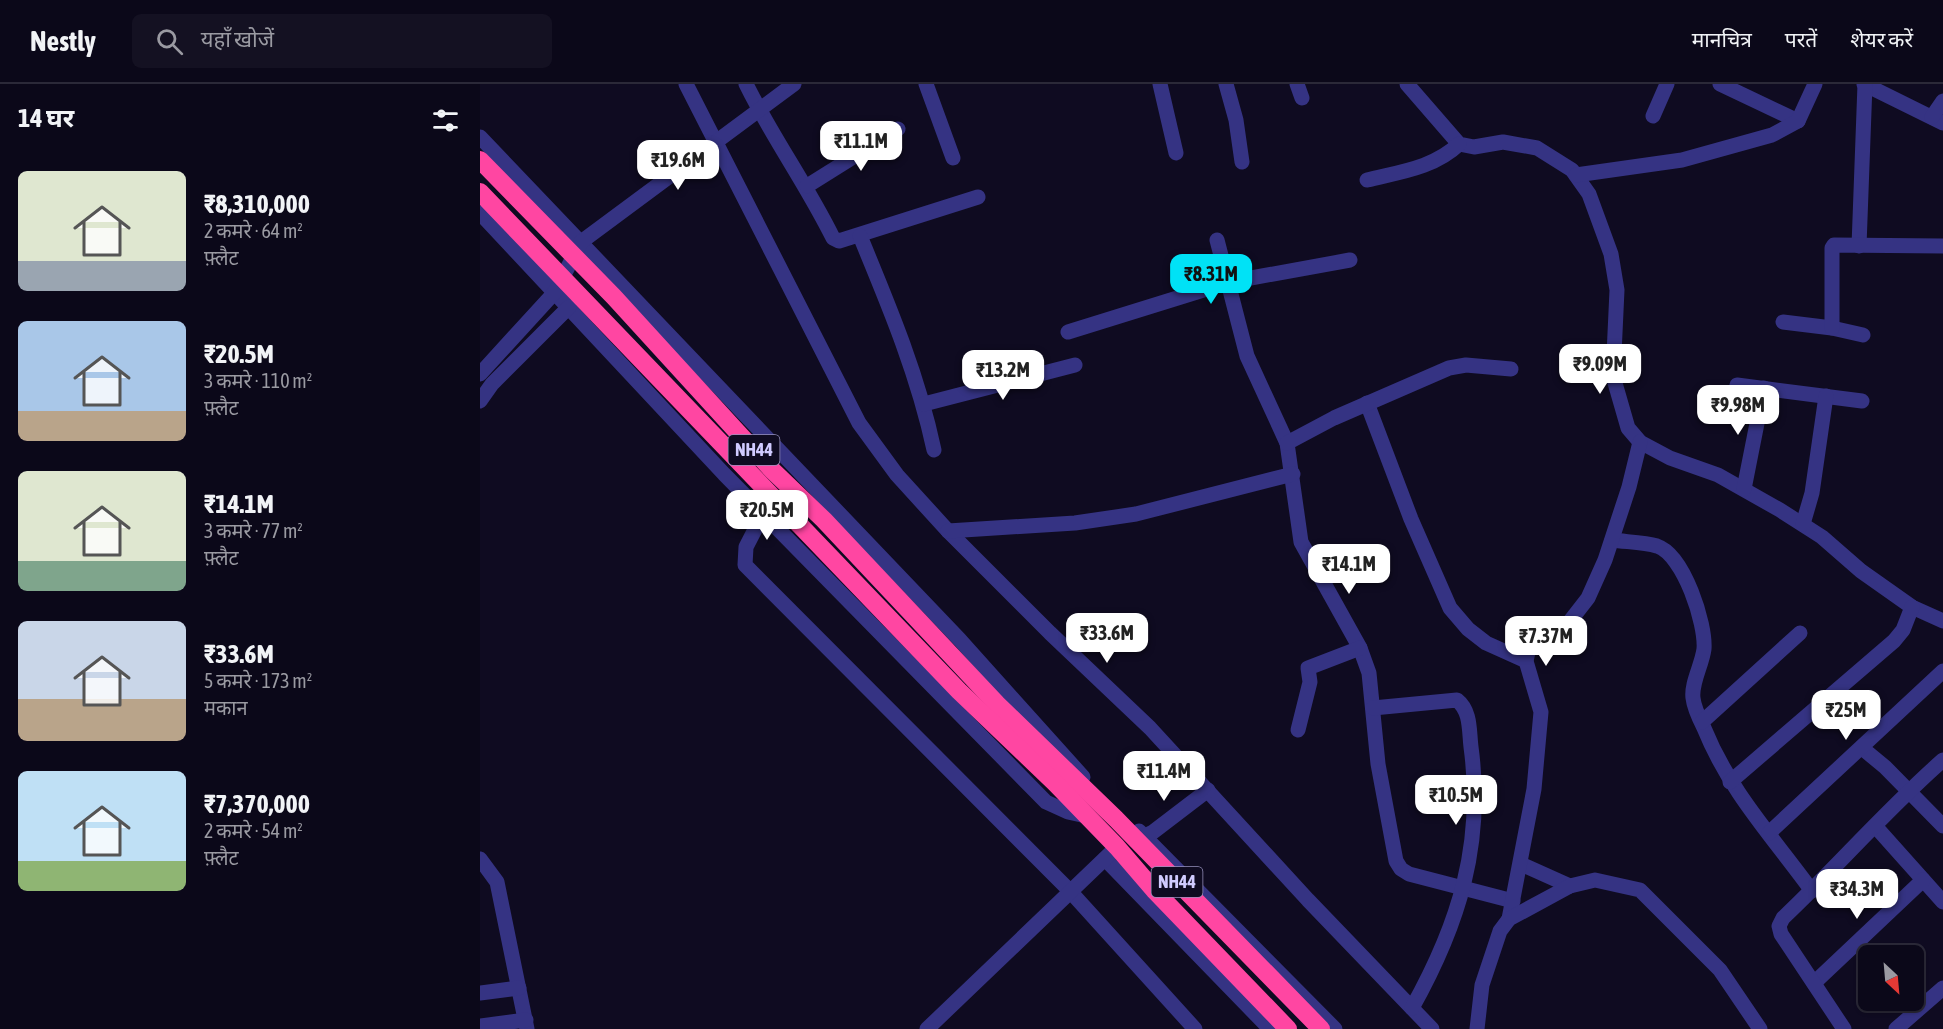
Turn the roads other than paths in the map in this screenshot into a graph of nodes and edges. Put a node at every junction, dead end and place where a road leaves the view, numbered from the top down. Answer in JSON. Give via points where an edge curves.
{"nodes":[{"id":1,"x":686,"y":84,"type":"edge"},
{"id":2,"x":746,"y":84,"type":"edge"},
{"id":3,"x":794,"y":84,"type":"edge"},
{"id":4,"x":926,"y":84,"type":"edge"},
{"id":5,"x":1160,"y":84,"type":"edge"},
{"id":6,"x":1226,"y":84,"type":"edge"},
{"id":7,"x":1407,"y":84,"type":"edge"},
{"id":8,"x":1667,"y":84,"type":"edge"},
{"id":9,"x":1720,"y":84,"type":"edge"},
{"id":10,"x":1815,"y":84,"type":"edge"},
{"id":11,"x":1864,"y":84,"type":"edge"},
{"id":12,"x":1943,"y":101,"type":"edge"},
{"id":13,"x":759,"y":111,"type":"junction"},
{"id":14,"x":1653,"y":116,"type":"dead end"},
{"id":15,"x":1937,"y":120,"type":"edge"},
{"id":16,"x":1798,"y":121,"type":"junction"},
{"id":17,"x":898,"y":129,"type":"dead end"},
{"id":18,"x":480,"y":137,"type":"edge"},
{"id":19,"x":716,"y":143,"type":"junction"},
{"id":20,"x":1459,"y":144,"type":"junction"},
{"id":21,"x":1176,"y":153,"type":"dead end"},
{"id":22,"x":953,"y":158,"type":"dead end"},
{"id":23,"x":480,"y":160,"type":"edge"},
{"id":24,"x":1242,"y":162,"type":"dead end"},
{"id":25,"x":1576,"y":175,"type":"junction"},
{"id":26,"x":1367,"y":180,"type":"dead end"},
{"id":27,"x":807,"y":186,"type":"junction"},
{"id":28,"x":480,"y":192,"type":"edge"},
{"id":29,"x":978,"y":197,"type":"dead end"},
{"id":30,"x":480,"y":213,"type":"edge"},
{"id":31,"x":860,"y":236,"type":"junction"},
{"id":32,"x":1217,"y":240,"type":"dead end"},
{"id":33,"x":581,"y":242,"type":"junction"},
{"id":34,"x":1859,"y":246,"type":"junction"},
{"id":35,"x":1943,"y":246,"type":"edge"},
{"id":36,"x":1350,"y":260,"type":"dead end"},
{"id":37,"x":1229,"y":282,"type":"junction"},
{"id":38,"x":555,"y":292,"type":"junction"},
{"id":39,"x":569,"y":307,"type":"junction"},
{"id":40,"x":1783,"y":322,"type":"dead end"},
{"id":41,"x":1832,"y":328,"type":"junction"},
{"id":42,"x":1068,"y":332,"type":"dead end"},
{"id":43,"x":1863,"y":335,"type":"dead end"},
{"id":44,"x":1075,"y":365,"type":"dead end"},
{"id":45,"x":1511,"y":369,"type":"dead end"},
{"id":46,"x":480,"y":374,"type":"edge"},
{"id":47,"x":1737,"y":385,"type":"dead end"},
{"id":48,"x":1764,"y":388,"type":"junction"},
{"id":49,"x":1826,"y":396,"type":"junction"},
{"id":50,"x":480,"y":401,"type":"edge"},
{"id":51,"x":1862,"y":401,"type":"dead end"},
{"id":52,"x":1366,"y":403,"type":"junction"},
{"id":53,"x":924,"y":404,"type":"junction"},
{"id":54,"x":1640,"y":442,"type":"junction"},
{"id":55,"x":1287,"y":443,"type":"junction"},
{"id":56,"x":934,"y":450,"type":"dead end"},
{"id":57,"x":1293,"y":474,"type":"junction"},
{"id":58,"x":1744,"y":489,"type":"junction"},
{"id":59,"x":763,"y":514,"type":"junction"},
{"id":60,"x":1803,"y":524,"type":"junction"},
{"id":61,"x":948,"y":531,"type":"junction"},
{"id":62,"x":1612,"y":540,"type":"junction"},
{"id":63,"x":1912,"y":607,"type":"junction"},
{"id":64,"x":1943,"y":621,"type":"edge"},
{"id":65,"x":1800,"y":633,"type":"dead end"},
{"id":66,"x":1360,"y":648,"type":"junction"},
{"id":67,"x":1526,"y":662,"type":"junction"},
{"id":68,"x":1943,"y":671,"type":"edge"},
{"id":69,"x":1372,"y":708,"type":"junction"},
{"id":70,"x":1702,"y":722,"type":"junction"},
{"id":71,"x":1298,"y":730,"type":"dead end"},
{"id":72,"x":1024,"y":743,"type":"junction"},
{"id":73,"x":1862,"y":748,"type":"junction"},
{"id":74,"x":1943,"y":760,"type":"edge"},
{"id":75,"x":1730,"y":782,"type":"junction"},
{"id":76,"x":1208,"y":790,"type":"junction"},
{"id":77,"x":1908,"y":790,"type":"junction"},
{"id":78,"x":1086,"y":816,"type":"junction"},
{"id":79,"x":1876,"y":826,"type":"junction"},
{"id":80,"x":1943,"y":826,"type":"edge"},
{"id":81,"x":1769,"y":833,"type":"junction"},
{"id":82,"x":1141,"y":838,"type":"junction"},
{"id":83,"x":1111,"y":853,"type":"junction"},
{"id":84,"x":480,"y":859,"type":"edge"},
{"id":85,"x":1521,"y":864,"type":"junction"},
{"id":86,"x":1923,"y":880,"type":"junction"},
{"id":87,"x":1569,"y":886,"type":"junction"},
{"id":88,"x":1464,"y":888,"type":"junction"},
{"id":89,"x":1069,"y":890,"type":"junction"},
{"id":90,"x":1812,"y":891,"type":"junction"},
{"id":91,"x":1513,"y":901,"type":"junction"},
{"id":92,"x":1943,"y":902,"type":"edge"},
{"id":93,"x":1509,"y":918,"type":"junction"},
{"id":94,"x":1814,"y":983,"type":"junction"},
{"id":95,"x":1943,"y":987,"type":"edge"},
{"id":96,"x":519,"y":988,"type":"junction"},
{"id":97,"x":480,"y":993,"type":"edge"},
{"id":98,"x":1412,"y":1008,"type":"junction"},
{"id":99,"x":526,"y":1024,"type":"edge"},
{"id":100,"x":480,"y":1026,"type":"edge"},
{"id":101,"x":927,"y":1029,"type":"edge"},
{"id":102,"x":1195,"y":1029,"type":"edge"},
{"id":103,"x":1270,"y":1029,"type":"edge"},
{"id":104,"x":1288,"y":1029,"type":"edge"},
{"id":105,"x":1321,"y":1029,"type":"edge"},
{"id":106,"x":1335,"y":1029,"type":"edge"},
{"id":107,"x":1432,"y":1029,"type":"edge"},
{"id":108,"x":1477,"y":1029,"type":"edge"},
{"id":109,"x":1760,"y":1029,"type":"edge"},
{"id":110,"x":1844,"y":1029,"type":"edge"},
{"id":111,"x":1896,"y":1029,"type":"edge"}],
"edges":[{"from":1,"to":19,"type":"street"},
{"from":2,"to":13,"type":"street"},
{"from":3,"to":13,"type":"street"},
{"from":4,"to":22,"type":"street"},
{"from":5,"to":21,"type":"street"},
{"from":6,"to":24,"type":"street"},
{"from":7,"to":20,"type":"street"},
{"from":8,"to":14,"type":"street"},
{"from":9,"to":16,"type":"street"},
{"from":10,"to":16,"type":"street"},
{"from":11,"to":15,"type":"street"},
{"from":11,"to":34,"type":"street"},
{"from":12,"to":15,"type":"street"},
{"from":13,"to":19,"type":"street"},
{"from":13,"to":27,"type":"street"},
{"from":16,"to":25,"type":"street","via":[[1772,135],[1682,160]]},
{"from":17,"to":27,"type":"street"},
{"from":18,"to":33,"type":"street"},
{"from":19,"to":33,"type":"street"},
{"from":19,"to":61,"type":"street","via":[[859,423],[897,475]]},
{"from":20,"to":25,"type":"street","via":[[1474,147],[1503,141],[1537,148]]},
{"from":20,"to":26,"type":"street","via":[[1446,157]]},
{"from":23,"to":72,"type":"highway","number":"NH44","via":[[614,297],[772,470],[824,520]]},
{"from":25,"to":54,"type":"street","via":[[1589,194],[1611,254],[1617,290],[1613,376],[1628,428]]},
{"from":27,"to":31,"type":"street","via":[[833,238],[839,241]]},
{"from":28,"to":72,"type":"highway","number":"NH44","via":[[959,691]]},
{"from":29,"to":31,"type":"street"},
{"from":30,"to":38,"type":"street"},
{"from":31,"to":53,"type":"street"},
{"from":32,"to":37,"type":"street"},
{"from":33,"to":38,"type":"street"},
{"from":33,"to":82,"type":"street","via":[[960,640]]},
{"from":34,"to":35,"type":"street"},
{"from":34,"to":41,"type":"street","via":[[1839,244],[1832,248]]},
{"from":36,"to":37,"type":"street"},
{"from":37,"to":42,"type":"street"},
{"from":37,"to":55,"type":"street","via":[[1247,356]]},
{"from":38,"to":39,"type":"street"},
{"from":38,"to":46,"type":"street"},
{"from":39,"to":50,"type":"street"},
{"from":39,"to":59,"type":"street"},
{"from":40,"to":41,"type":"street"},
{"from":41,"to":43,"type":"street"},
{"from":44,"to":53,"type":"street"},
{"from":45,"to":52,"type":"street","via":[[1457,366]]},
{"from":47,"to":48,"type":"street"},
{"from":48,"to":49,"type":"street"},
{"from":48,"to":58,"type":"street"},
{"from":49,"to":51,"type":"street"},
{"from":49,"to":60,"type":"street","via":[[1812,494]]},
{"from":52,"to":55,"type":"street"},
{"from":52,"to":67,"type":"street","via":[[1450,608],[1486,644]]},
{"from":53,"to":56,"type":"street"},
{"from":54,"to":58,"type":"street"},
{"from":54,"to":62,"type":"street"},
{"from":55,"to":57,"type":"street"},
{"from":57,"to":61,"type":"street","via":[[1136,514],[1075,523]]},
{"from":57,"to":66,"type":"street","via":[[1301,542]]},
{"from":58,"to":60,"type":"street"},
{"from":59,"to":78,"type":"street","via":[[1046,802]]},
{"from":59,"to":89,"type":"street","via":[[746,547],[745,564]]},
{"from":60,"to":63,"type":"street"},
{"from":61,"to":76,"type":"street"},
{"from":62,"to":67,"type":"street","via":[[1588,598],[1573,620],[1560,634],[1533,644]]},
{"from":62,"to":70,"type":"street","via":[[1658,546],[1671,555],[1686,578],[1704,631],[1704,651],[1693,697]]},
{"from":63,"to":64,"type":"street"},
{"from":63,"to":75,"type":"street","via":[[1894,641]]},
{"from":65,"to":70,"type":"street"},
{"from":66,"to":69,"type":"street","via":[[1370,673]]},
{"from":66,"to":71,"type":"street","via":[[1308,668],[1310,681]]},
{"from":67,"to":85,"type":"street","via":[[1541,712],[1534,789]]},
{"from":68,"to":73,"type":"street"},
{"from":69,"to":88,"type":"street","via":[[1396,861],[1409,874]]},
{"from":69,"to":88,"type":"street","via":[[1457,700],[1466,710],[1474,766],[1473,849]]},
{"from":70,"to":75,"type":"street"},
{"from":72,"to":78,"type":"highway","number":"NH44"},
{"from":72,"to":82,"type":"highway","number":"NH44"},
{"from":73,"to":77,"type":"street"},
{"from":73,"to":81,"type":"street"},
{"from":74,"to":77,"type":"street"},
{"from":75,"to":81,"type":"street"},
{"from":76,"to":82,"type":"street"},
{"from":76,"to":98,"type":"street"},
{"from":77,"to":79,"type":"street"},
{"from":77,"to":80,"type":"street"},
{"from":78,"to":83,"type":"highway","number":"NH44"},
{"from":79,"to":86,"type":"street"},
{"from":79,"to":90,"type":"street"},
{"from":81,"to":90,"type":"street"},
{"from":82,"to":105,"type":"highway","number":"NH44"},
{"from":82,"to":106,"type":"street"},
{"from":83,"to":89,"type":"street"},
{"from":83,"to":103,"type":"street"},
{"from":83,"to":104,"type":"highway","number":"NH44","via":[[1154,890]]},
{"from":84,"to":96,"type":"street","via":[[497,882]]},
{"from":85,"to":87,"type":"street"},
{"from":85,"to":91,"type":"street"},
{"from":86,"to":92,"type":"street"},
{"from":86,"to":94,"type":"street"},
{"from":87,"to":93,"type":"street"},
{"from":87,"to":109,"type":"street","via":[[1595,880],[1640,890],[1720,970]]},
{"from":88,"to":91,"type":"street"},
{"from":88,"to":98,"type":"street","via":[[1431,975]]},
{"from":89,"to":101,"type":"street"},
{"from":89,"to":102,"type":"street"},
{"from":90,"to":94,"type":"street","via":[[1779,926]]},
{"from":91,"to":93,"type":"street"},
{"from":93,"to":108,"type":"street","via":[[1500,931],[1482,985]]},
{"from":94,"to":110,"type":"street"},
{"from":95,"to":111,"type":"street"},
{"from":96,"to":97,"type":"street"},
{"from":96,"to":99,"type":"street"},
{"from":98,"to":107,"type":"street"},
{"from":99,"to":100,"type":"street"}]}
